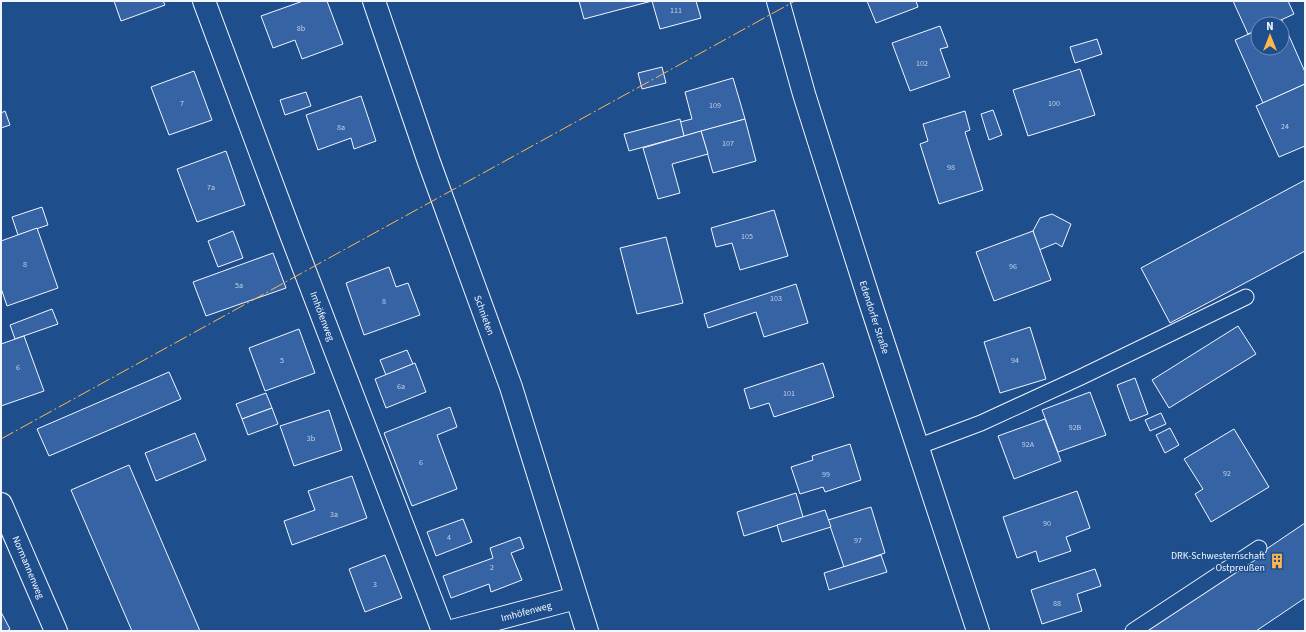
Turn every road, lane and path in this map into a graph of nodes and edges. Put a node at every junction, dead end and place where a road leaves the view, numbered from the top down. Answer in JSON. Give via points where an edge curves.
{"nodes":[{"id":1,"x":204,"y":1,"type":"edge"},
{"id":2,"x":374,"y":1,"type":"edge"},
{"id":3,"x":778,"y":1,"type":"edge"},
{"id":4,"x":1246,"y":297,"type":"dead end"},
{"id":5,"x":917,"y":447,"type":"junction"},
{"id":6,"x":1,"y":504,"type":"edge"},
{"id":7,"x":1259,"y":548,"type":"dead end"},
{"id":8,"x":576,"y":598,"type":"junction"},
{"id":9,"x":56,"y":631,"type":"edge"},
{"id":10,"x":442,"y":631,"type":"edge"},
{"id":11,"x":452,"y":631,"type":"edge"},
{"id":12,"x":587,"y":631,"type":"edge"},
{"id":13,"x":978,"y":631,"type":"edge"},
{"id":14,"x":1133,"y":631,"type":"edge"}],
"edges":[{"from":1,"to":10,"type":"street","name":"Imhöfenweg"},
{"from":2,"to":8,"type":"street","name":"Schnieten","via":[[429,162],[511,387]]},
{"from":3,"to":5,"type":"street","name":"Edendorfer Straße","via":[[808,107]]},
{"from":4,"to":5,"type":"lane","via":[[1081,377],[981,422]]},
{"from":5,"to":13,"type":"street","name":"Edendorfer Straße"},
{"from":6,"to":9,"type":"street","name":"Normannenweg"},
{"from":7,"to":14,"type":"lane"},
{"from":8,"to":11,"type":"street","name":"Imhöfenweg"},
{"from":8,"to":12,"type":"street","name":"Schnieten"}]}
